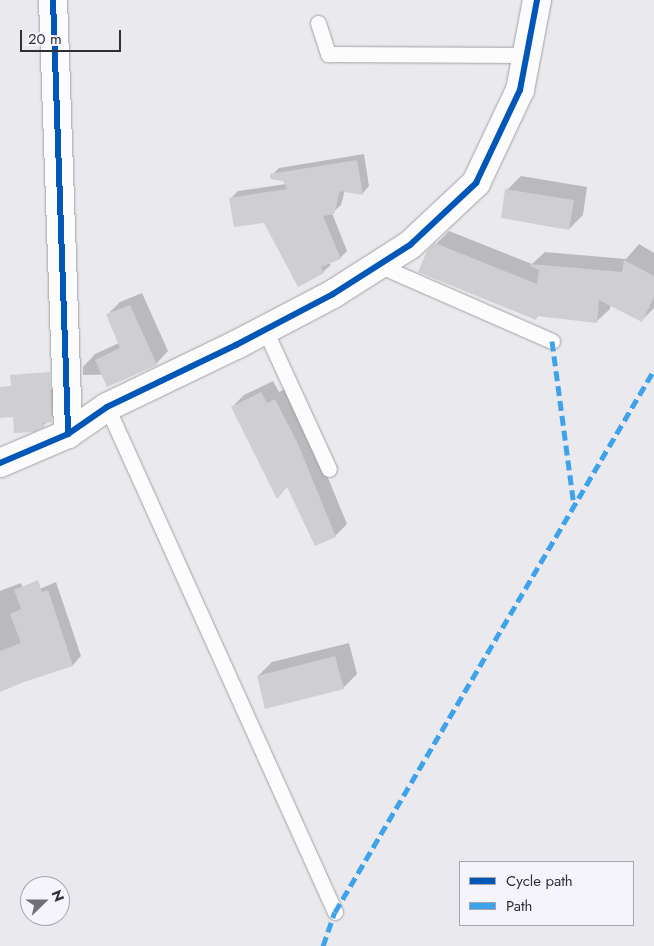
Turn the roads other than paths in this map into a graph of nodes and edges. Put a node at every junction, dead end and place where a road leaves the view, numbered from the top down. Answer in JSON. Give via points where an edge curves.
{"nodes":[{"id":1,"x":53,"y":0,"type":"edge"},
{"id":2,"x":537,"y":0,"type":"edge"},
{"id":3,"x":318,"y":23,"type":"dead end"},
{"id":4,"x":526,"y":55,"type":"junction"},
{"id":5,"x":378,"y":265,"type":"junction"},
{"id":6,"x":265,"y":330,"type":"junction"},
{"id":7,"x":552,"y":341,"type":"dead end"},
{"id":8,"x":107,"y":407,"type":"junction"},
{"id":9,"x":68,"y":434,"type":"junction"},
{"id":10,"x":0,"y":463,"type":"edge"},
{"id":11,"x":329,"y":469,"type":"dead end"},
{"id":12,"x":335,"y":912,"type":"dead end"}],
"edges":[{"from":1,"to":9,"type":"street"},
{"from":2,"to":4,"type":"street"},
{"from":3,"to":4,"type":"lane","via":[[328,54]]},
{"from":4,"to":5,"type":"street","via":[[520,90],[476,183],[410,245]]},
{"from":5,"to":6,"type":"street","via":[[333,294]]},
{"from":5,"to":7,"type":"lane"},
{"from":6,"to":8,"type":"street"},
{"from":6,"to":11,"type":"lane"},
{"from":8,"to":9,"type":"street"},
{"from":8,"to":12,"type":"lane"},
{"from":9,"to":10,"type":"street"}]}
